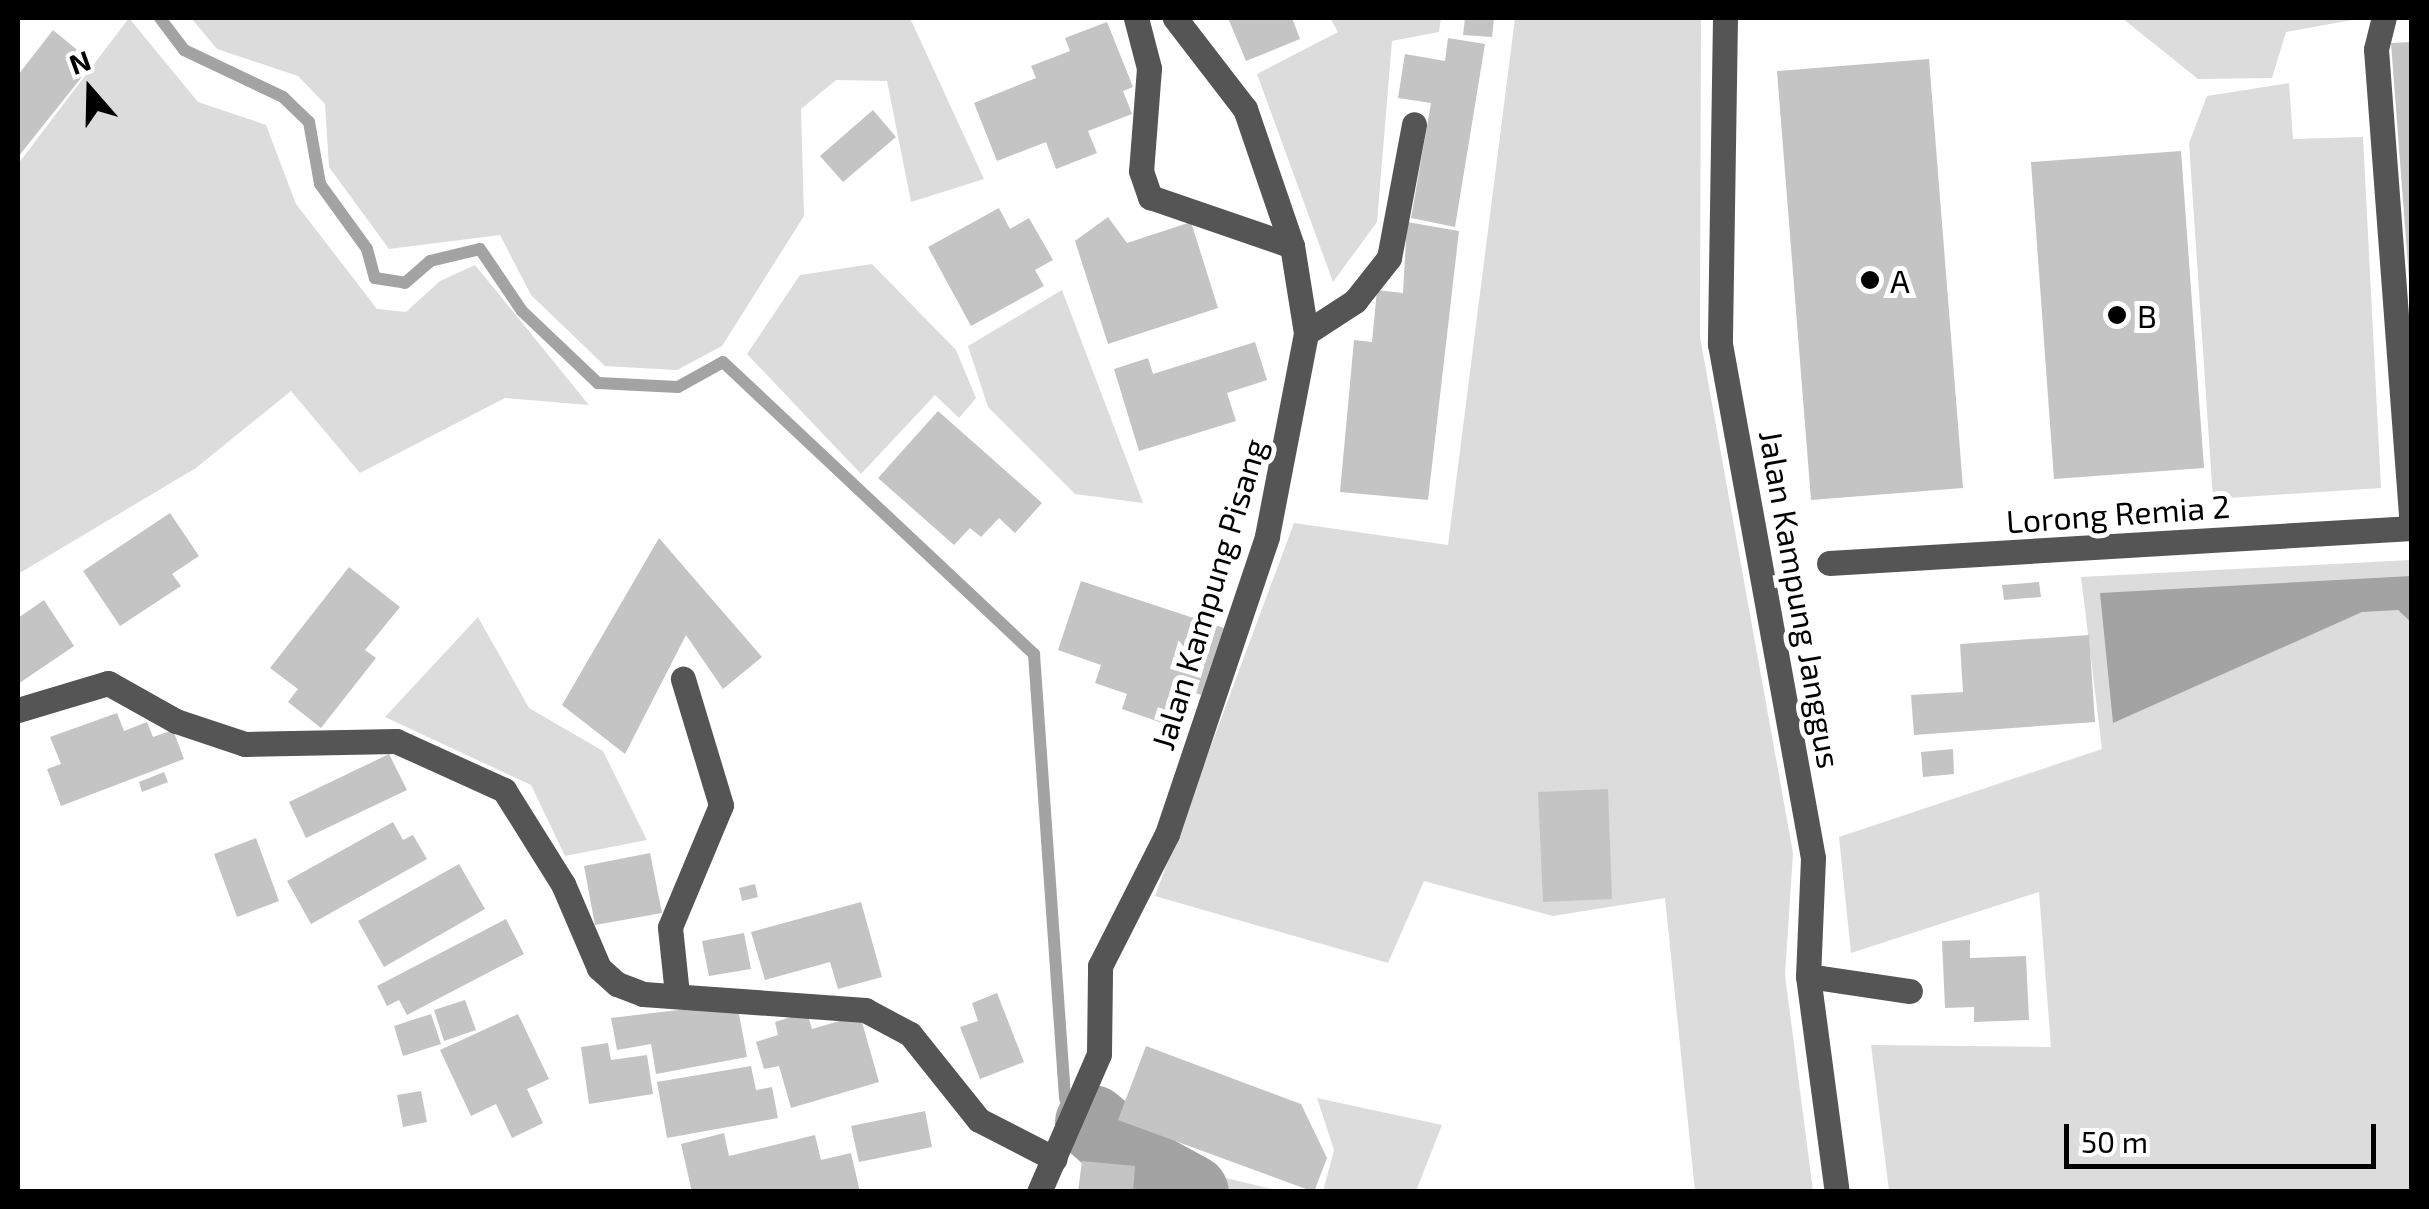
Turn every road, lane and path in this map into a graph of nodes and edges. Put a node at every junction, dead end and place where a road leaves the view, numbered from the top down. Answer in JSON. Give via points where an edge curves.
{"nodes":[{"id":1,"x":1136,"y":18,"type":"edge"},
{"id":2,"x":1175,"y":18,"type":"edge"},
{"id":3,"x":1725,"y":18,"type":"edge"},
{"id":4,"x":2384,"y":18,"type":"edge"},
{"id":5,"x":1414,"y":124,"type":"dead end"},
{"id":6,"x":1292,"y":246,"type":"junction"},
{"id":7,"x":1306,"y":332,"type":"junction"},
{"id":8,"x":2412,"y":528,"type":"edge"},
{"id":9,"x":1829,"y":564,"type":"dead end"},
{"id":10,"x":683,"y":679,"type":"dead end"},
{"id":11,"x":18,"y":710,"type":"edge"},
{"id":12,"x":1808,"y":976,"type":"junction"},
{"id":13,"x":1910,"y":990,"type":"dead end"},
{"id":14,"x":677,"y":994,"type":"junction"},
{"id":15,"x":1054,"y":1159,"type":"junction"},
{"id":16,"x":1039,"y":1192,"type":"edge"},
{"id":17,"x":1837,"y":1192,"type":"edge"}],
"edges":[{"from":1,"to":6,"type":"street","via":[[1149,68],[1141,171],[1150,197]]},
{"from":2,"to":6,"type":"street","name":"Jalan Kampung Pisang","via":[[1245,109]]},
{"from":3,"to":12,"type":"street","name":"Jalan Kampung Janggus","via":[[1720,344],[1813,858]]},
{"from":4,"to":8,"type":"street","via":[[2376,49]]},
{"from":5,"to":7,"type":"street","via":[[1389,258],[1356,301]]},
{"from":6,"to":7,"type":"street","name":"Jalan Kampung Pisang"},
{"from":7,"to":15,"type":"street","name":"Jalan Kampung Pisang","via":[[1266,536],[1167,834],[1100,966],[1100,1054]]},
{"from":8,"to":9,"type":"street","name":"Lorong Remia 2"},
{"from":10,"to":14,"type":"street","via":[[721,805],[670,927]]},
{"from":11,"to":14,"type":"street","via":[[108,683],[176,721],[245,744],[396,741],[504,790],[563,884],[600,968],[643,994]]},
{"from":12,"to":13,"type":"street"},
{"from":12,"to":17,"type":"street","name":"Jalan Kampung Janggus"},
{"from":14,"to":15,"type":"street","via":[[865,1010],[910,1034],[979,1120]]},
{"from":15,"to":16,"type":"street","name":"Jalan Kampung Pisang"}]}
